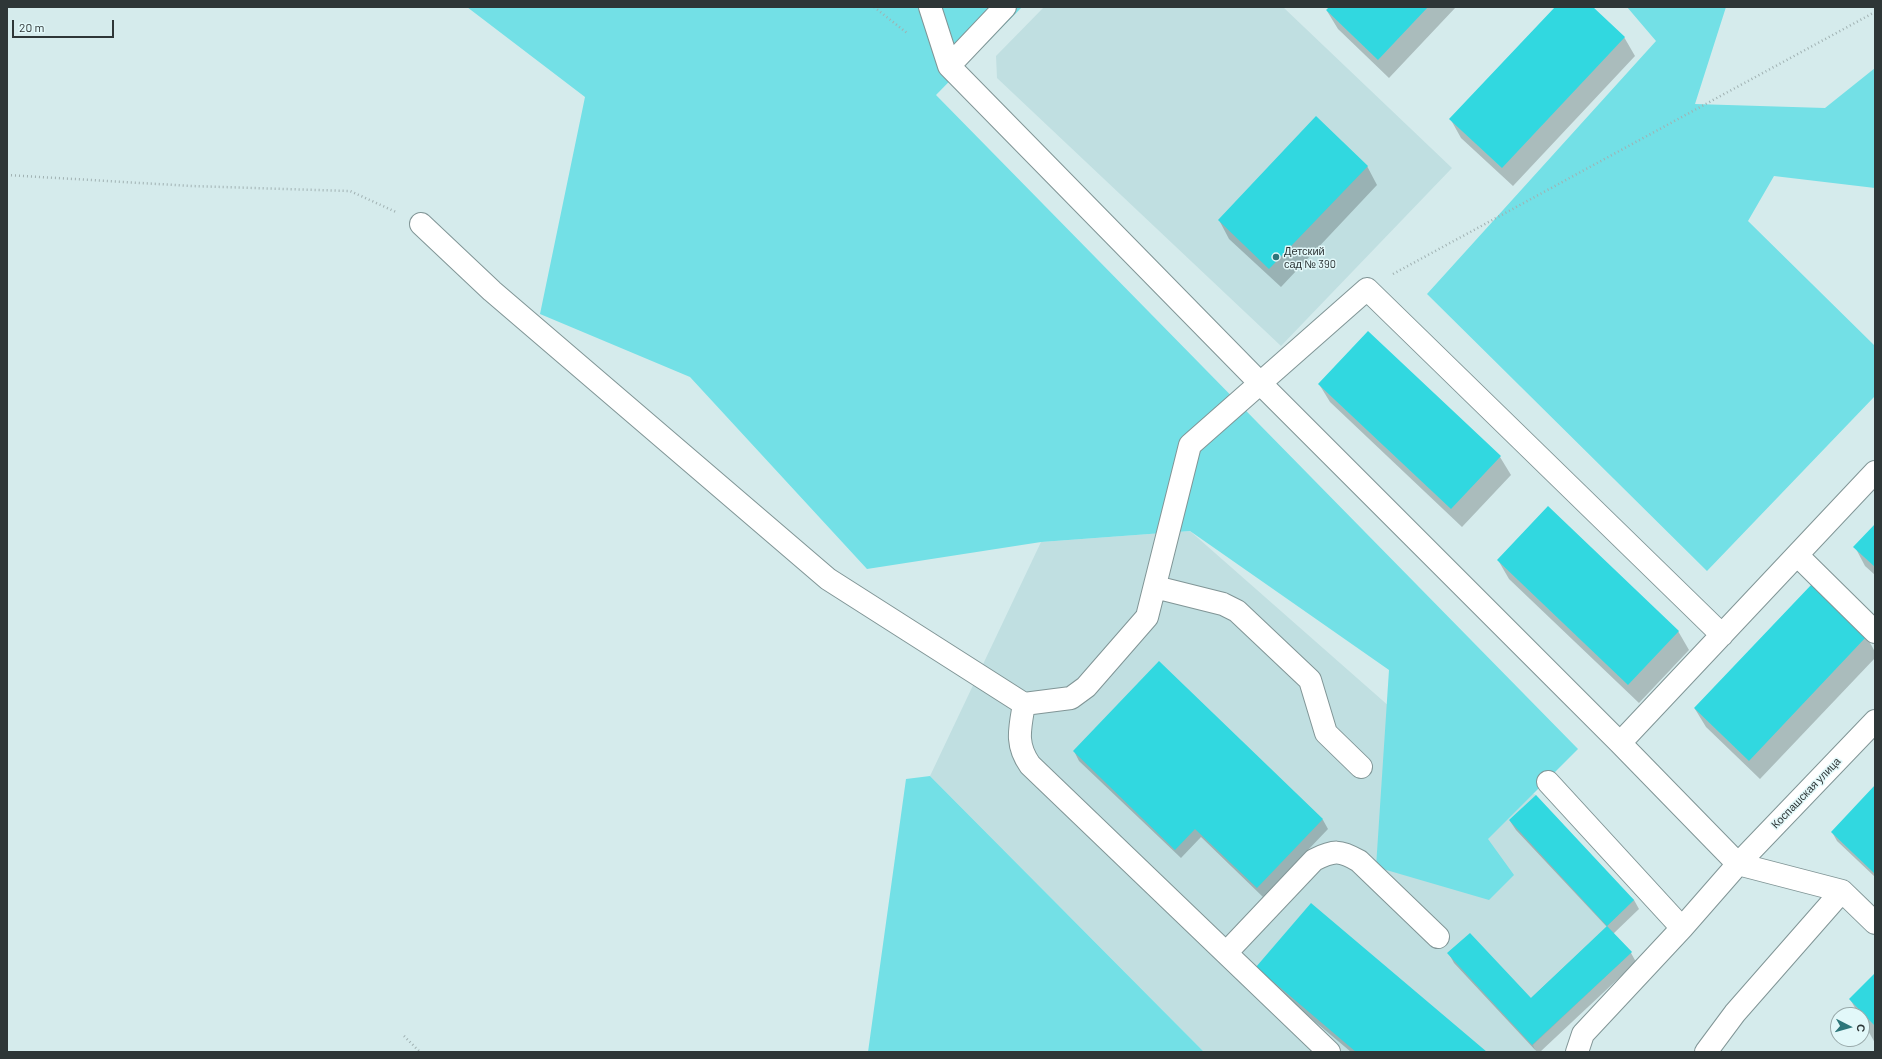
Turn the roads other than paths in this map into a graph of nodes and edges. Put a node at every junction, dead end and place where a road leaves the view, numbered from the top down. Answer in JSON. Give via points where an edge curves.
{"nodes":[{"id":1,"x":930,"y":7,"type":"edge"},
{"id":2,"x":1005,"y":7,"type":"edge"},
{"id":3,"x":949,"y":66,"type":"junction"},
{"id":4,"x":421,"y":224,"type":"road end"},
{"id":5,"x":1261,"y":384,"type":"junction"},
{"id":6,"x":1875,"y":472,"type":"edge"},
{"id":7,"x":1797,"y":555,"type":"junction"},
{"id":8,"x":1155,"y":587,"type":"junction"},
{"id":9,"x":1875,"y":632,"type":"edge"},
{"id":10,"x":1722,"y":635,"type":"junction"},
{"id":11,"x":1024,"y":704,"type":"junction"},
{"id":12,"x":1875,"y":721,"type":"edge"},
{"id":13,"x":1620,"y":743,"type":"junction"},
{"id":14,"x":1361,"y":767,"type":"dead end"},
{"id":15,"x":1548,"y":782,"type":"dead end"},
{"id":16,"x":1738,"y":864,"type":"junction"},
{"id":17,"x":1842,"y":891,"type":"junction"},
{"id":18,"x":1875,"y":923,"type":"edge"},
{"id":19,"x":1682,"y":928,"type":"junction"},
{"id":20,"x":1438,"y":937,"type":"dead end"},
{"id":21,"x":1226,"y":953,"type":"junction"},
{"id":22,"x":1329,"y":1052,"type":"edge"},
{"id":23,"x":1577,"y":1052,"type":"edge"},
{"id":24,"x":1706,"y":1052,"type":"edge"}],
"edges":[{"from":1,"to":3,"type":"street"},
{"from":2,"to":3,"type":"street"},
{"from":3,"to":5,"type":"street"},
{"from":4,"to":11,"type":"street","via":[[492,291],[828,578]]},
{"from":5,"to":8,"type":"street","via":[[1190,445]]},
{"from":5,"to":10,"type":"street","via":[[1367,289]]},
{"from":5,"to":13,"type":"street"},
{"from":6,"to":7,"type":"street"},
{"from":7,"to":9,"type":"street"},
{"from":7,"to":10,"type":"street"},
{"from":8,"to":11,"type":"street","via":[[1147,617],[1086,687],[1071,698]]},
{"from":8,"to":14,"type":"street","via":[[1223,604],[1241,615],[1310,680],[1326,733]]},
{"from":10,"to":13,"type":"street"},
{"from":11,"to":21,"type":"street","via":[[1019,744],[1030,765]]},
{"from":12,"to":16,"type":"street","name":"Коспашская улица"},
{"from":13,"to":16,"type":"street"},
{"from":15,"to":19,"type":"street"},
{"from":16,"to":17,"type":"street"},
{"from":16,"to":19,"type":"street","name":"Коспашская улица"},
{"from":17,"to":18,"type":"street"},
{"from":17,"to":24,"type":"street","via":[[1735,1013]]},
{"from":19,"to":23,"type":"street","name":"Коспашская улица","via":[[1583,1034]]},
{"from":20,"to":21,"type":"street","via":[[1359,861],[1345,853],[1328,853],[1314,860]]},
{"from":21,"to":22,"type":"street"}]}
